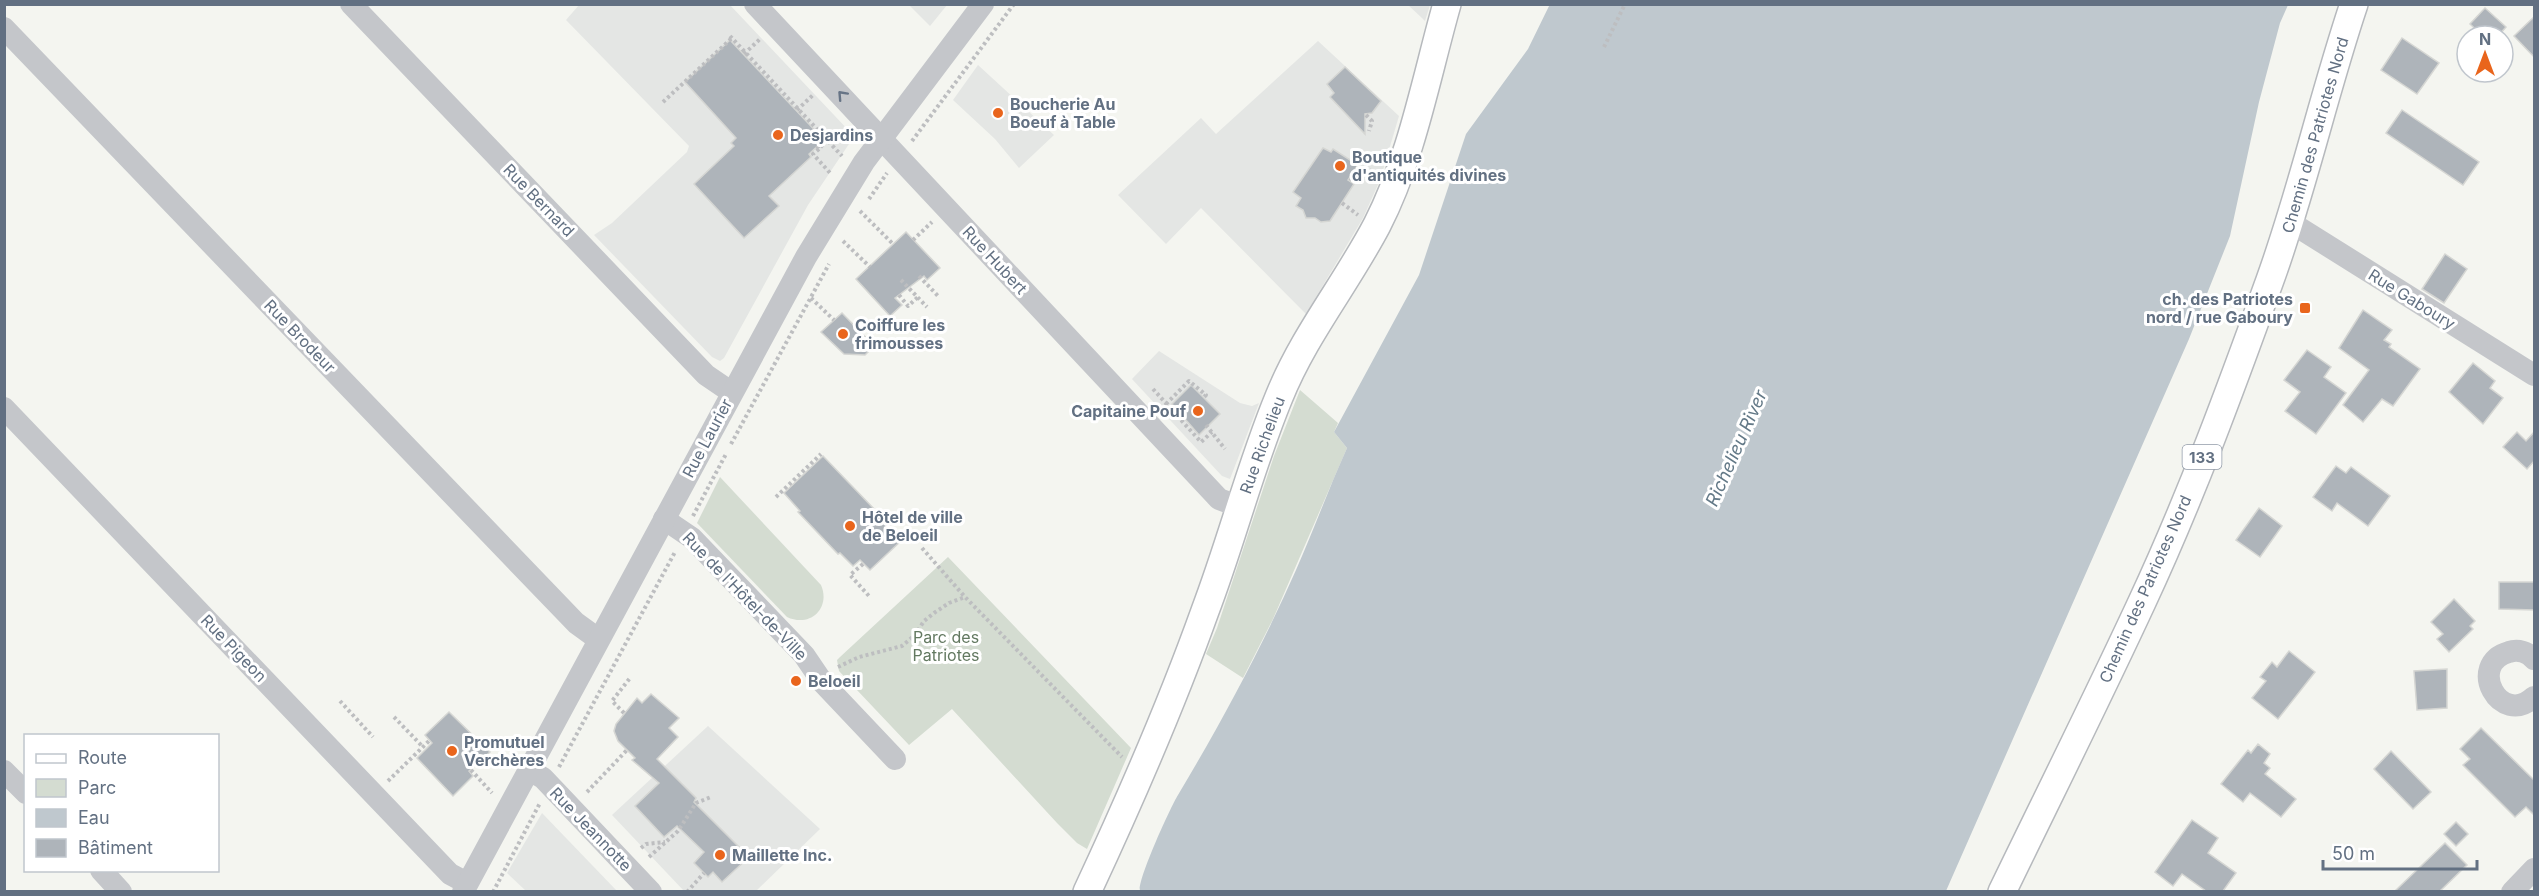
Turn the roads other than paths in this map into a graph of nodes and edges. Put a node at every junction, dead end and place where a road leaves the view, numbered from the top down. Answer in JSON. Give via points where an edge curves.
{"nodes":[{"id":1,"x":351,"y":4,"type":"edge"},
{"id":2,"x":755,"y":4,"type":"edge"},
{"id":3,"x":983,"y":4,"type":"edge"},
{"id":4,"x":1447,"y":4,"type":"edge"},
{"id":5,"x":2354,"y":4,"type":"edge"},
{"id":6,"x":4,"y":28,"type":"edge"},
{"id":7,"x":883,"y":138,"type":"junction"},
{"id":8,"x":2290,"y":222,"type":"junction"},
{"id":9,"x":2535,"y":375,"type":"edge"},
{"id":10,"x":731,"y":392,"type":"junction"},
{"id":11,"x":4,"y":408,"type":"edge"},
{"id":12,"x":1240,"y":507,"type":"junction"},
{"id":13,"x":664,"y":519,"type":"junction"},
{"id":14,"x":598,"y":639,"type":"junction"},
{"id":15,"x":2535,"y":659,"type":"edge"},
{"id":16,"x":2533,"y":705,"type":"edge"},
{"id":17,"x":895,"y":759,"type":"dead end"},
{"id":18,"x":529,"y":770,"type":"junction"},
{"id":19,"x":4,"y":771,"type":"edge"},
{"id":20,"x":24,"y":791,"type":"edge"},
{"id":21,"x":2535,"y":869,"type":"edge"},
{"id":22,"x":103,"y":872,"type":"edge"},
{"id":23,"x":465,"y":887,"type":"edge"},
{"id":24,"x":121,"y":891,"type":"edge"},
{"id":25,"x":651,"y":891,"type":"edge"},
{"id":26,"x":1087,"y":891,"type":"edge"},
{"id":27,"x":2002,"y":891,"type":"edge"},
{"id":28,"x":2512,"y":891,"type":"edge"}],
"edges":[{"from":1,"to":10,"type":"street","name":"Rue Bernard","via":[[706,375]]},
{"from":7,"to":2,"type":"street","name":"Rue Hubert","one_way":true},
{"from":3,"to":7,"type":"street","name":"Rue Laurier"},
{"from":4,"to":12,"type":"main road","name":"Rue Richelieu","via":[[1386,205],[1290,371]]},
{"from":5,"to":8,"type":"main road","name":"Chemin des Patriotes Nord","number":"133","via":[[2326,88]]},
{"from":6,"to":14,"type":"street","name":"Rue Brodeur","via":[[576,623]]},
{"from":7,"to":10,"type":"street","name":"Rue Laurier","via":[[816,240]]},
{"from":7,"to":12,"type":"street","name":"Rue Hubert","via":[[1219,499]]},
{"from":8,"to":9,"type":"street","name":"Rue Gaboury"},
{"from":8,"to":27,"type":"main road","name":"Chemin des Patriotes Nord","number":"133","via":[[2231,385],[2143,600]]},
{"from":10,"to":13,"type":"street","name":"Rue Laurier"},
{"from":11,"to":23,"type":"street","name":"Rue Pigeon"},
{"from":12,"to":26,"type":"main road","name":"Rue Richelieu","via":[[1206,610]]},
{"from":13,"to":14,"type":"street","name":"Rue Laurier"},
{"from":13,"to":17,"type":"street","name":"Rue de l'Hôtel-de-Ville","via":[[692,538],[804,655]]},
{"from":14,"to":18,"type":"street","name":"Rue Laurier"},
{"from":15,"to":16,"type":"street","via":[[2522,651],[2504,653],[2491,665],[2489,673],[2491,691],[2504,703]]},
{"from":18,"to":23,"type":"street","name":"Rue Laurier"},
{"from":18,"to":25,"type":"street","name":"Rue Jeannotte","via":[[543,778]]},
{"from":19,"to":20,"type":"street"},
{"from":21,"to":28,"type":"street"},
{"from":22,"to":24,"type":"street"}]}
